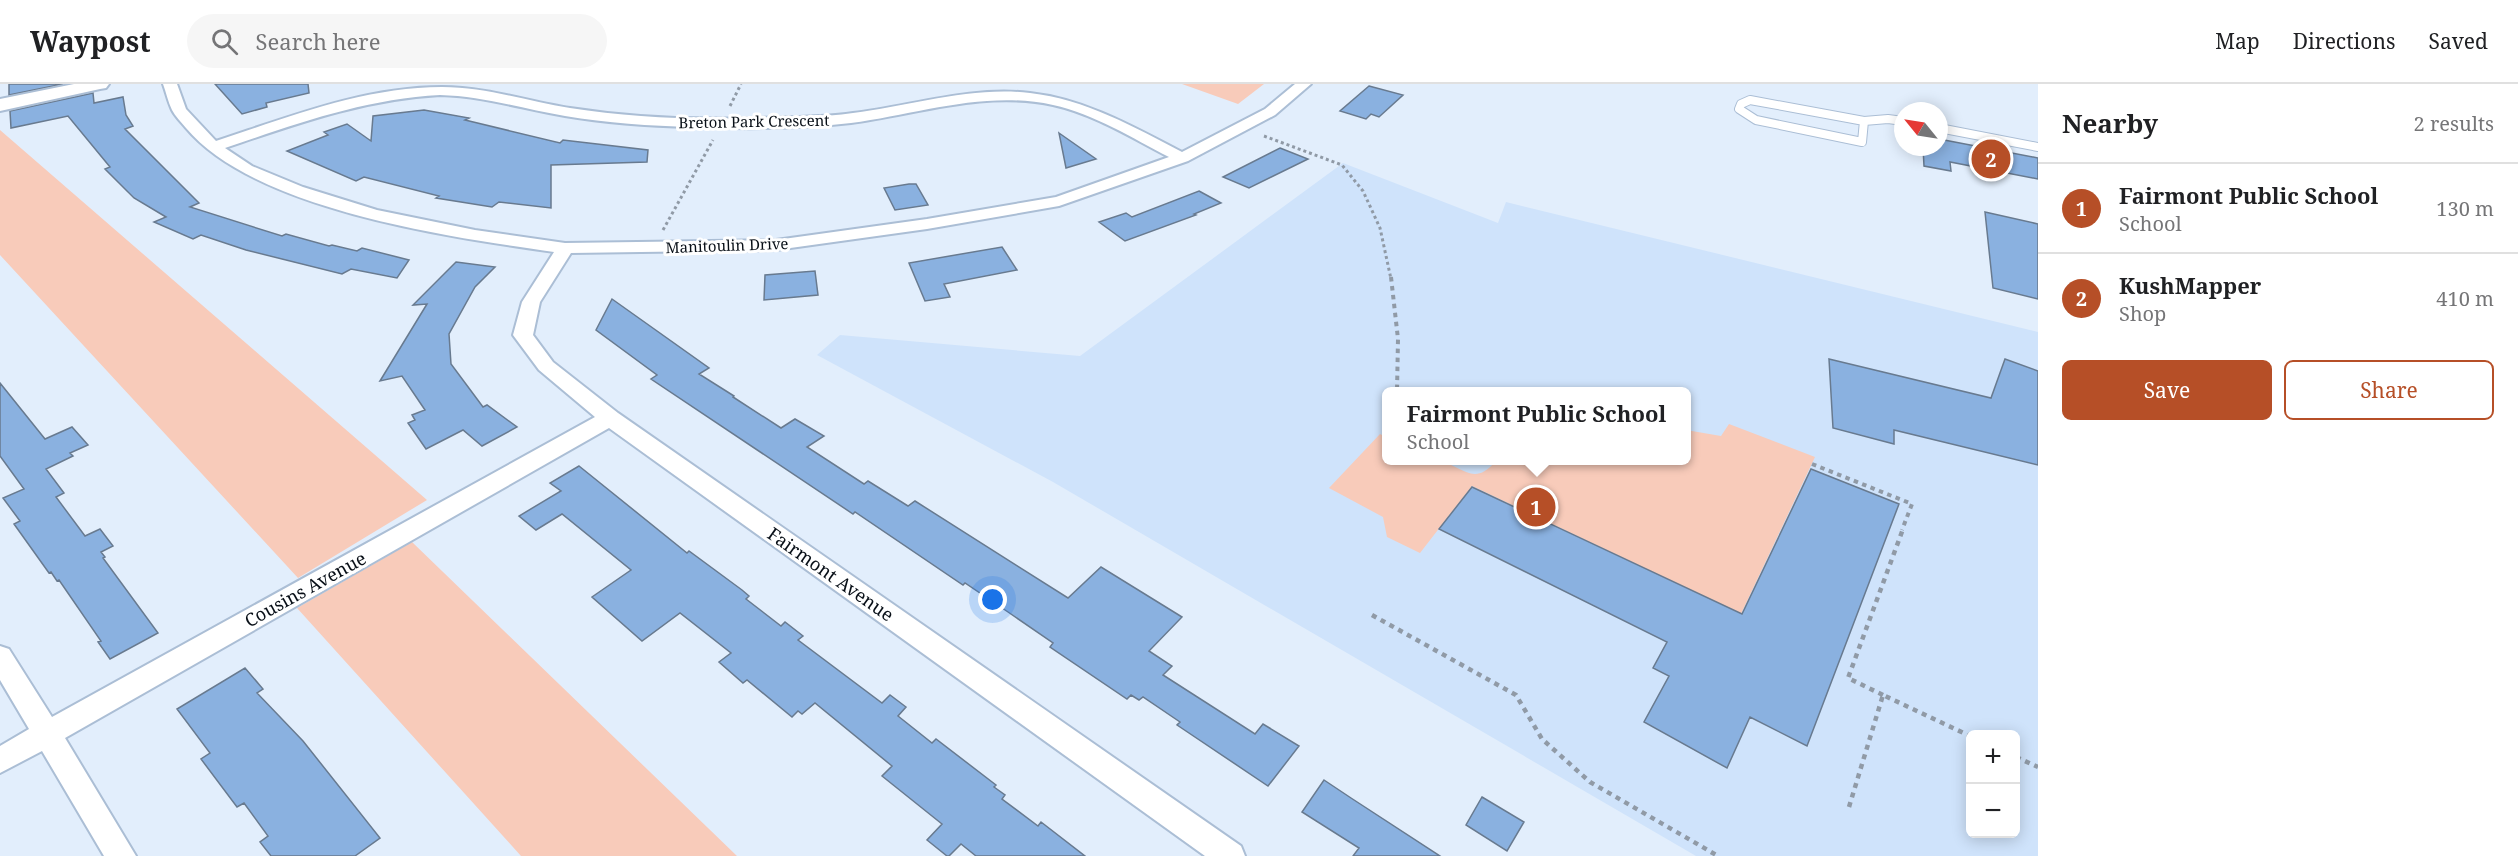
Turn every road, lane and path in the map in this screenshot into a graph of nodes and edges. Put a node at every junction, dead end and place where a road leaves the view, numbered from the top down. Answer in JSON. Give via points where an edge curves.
{"nodes":[{"id":1,"x":100,"y":84,"type":"edge"},
{"id":2,"x":170,"y":84,"type":"edge"},
{"id":3,"x":1304,"y":84,"type":"edge"},
{"id":4,"x":0,"y":105,"type":"edge"},
{"id":5,"x":1894,"y":120,"type":"edge"},
{"id":6,"x":1864,"y":121,"type":"junction"},
{"id":7,"x":721,"y":124,"type":"junction"},
{"id":8,"x":1241,"y":127,"type":"junction"},
{"id":9,"x":1948,"y":130,"type":"edge"},
{"id":10,"x":213,"y":147,"type":"junction"},
{"id":11,"x":2038,"y":147,"type":"edge"},
{"id":12,"x":1182,"y":158,"type":"junction"},
{"id":13,"x":655,"y":247,"type":"junction"},
{"id":14,"x":565,"y":248,"type":"junction"},
{"id":15,"x":1397,"y":387,"type":"edge"},
{"id":16,"x":610,"y":418,"type":"junction"},
{"id":17,"x":1812,"y":464,"type":"dead end"},
{"id":18,"x":1372,"y":615,"type":"dead end"},
{"id":19,"x":0,"y":657,"type":"edge"},
{"id":20,"x":1883,"y":695,"type":"junction"},
{"id":21,"x":46,"y":734,"type":"junction"},
{"id":22,"x":1966,"y":734,"type":"edge"},
{"id":23,"x":2020,"y":759,"type":"edge"},
{"id":24,"x":0,"y":760,"type":"edge"},
{"id":25,"x":2038,"y":767,"type":"edge"},
{"id":26,"x":1849,"y":807,"type":"dead end"},
{"id":27,"x":121,"y":856,"type":"edge"},
{"id":28,"x":1230,"y":856,"type":"edge"},
{"id":29,"x":1718,"y":856,"type":"edge"}],
"edges":[{"from":1,"to":4,"type":"street"},
{"from":2,"to":10,"type":"street","name":"Manitoulin Drive","via":[[179,110]]},
{"from":3,"to":8,"type":"street","name":"Manitoulin Drive","via":[[1270,112]]},
{"from":5,"to":6,"type":"lane"},
{"from":6,"to":6,"type":"lane","via":[[1762,101],[1750,100],[1739,109],[1756,120],[1862,142]]},
{"from":7,"to":10,"type":"street","name":"Breton Park Crescent","via":[[616,119],[549,109],[488,93],[440,91],[394,94],[334,107]]},
{"from":7,"to":12,"type":"street","name":"Breton Park Crescent","via":[[851,118],[980,96],[1020,96],[1055,101],[1099,117]]},
{"from":7,"to":13,"type":"path"},
{"from":8,"to":12,"type":"street","name":"Manitoulin Drive"},
{"from":8,"to":15,"type":"path","via":[[1342,165],[1363,191],[1380,228],[1391,277],[1398,339]]},
{"from":9,"to":11,"type":"lane"},
{"from":10,"to":14,"type":"street","name":"Manitoulin Drive","via":[[246,169],[373,214]]},
{"from":12,"to":13,"type":"street","name":"Manitoulin Drive","via":[[1059,201],[927,225],[776,245]]},
{"from":13,"to":14,"type":"street","name":"Manitoulin Drive"},
{"from":14,"to":16,"type":"street","name":"Fairmont Avenue","via":[[531,302],[523,335],[546,366]]},
{"from":16,"to":21,"type":"street","name":"Cousins Avenue"},
{"from":16,"to":28,"type":"street","name":"Fairmont Avenue"},
{"from":17,"to":20,"type":"path","via":[[1912,504],[1848,678]]},
{"from":18,"to":29,"type":"path","via":[[1516,695],[1542,740],[1590,782]]},
{"from":19,"to":21,"type":"street"},
{"from":20,"to":22,"type":"path"},
{"from":20,"to":26,"type":"path"},
{"from":21,"to":24,"type":"street","name":"Cousins Avenue"},
{"from":21,"to":27,"type":"street"},
{"from":23,"to":25,"type":"path"}]}
